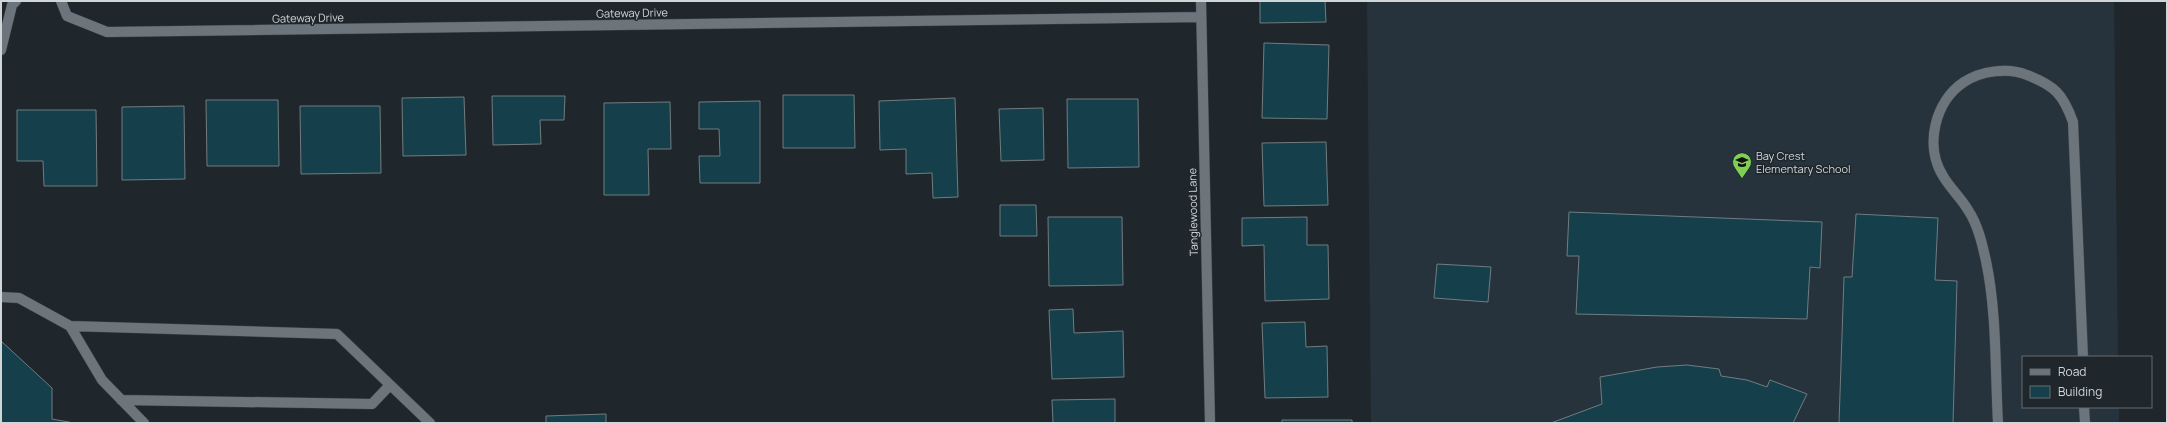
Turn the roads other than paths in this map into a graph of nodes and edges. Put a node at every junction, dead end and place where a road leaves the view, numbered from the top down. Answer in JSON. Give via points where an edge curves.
{"nodes":[{"id":1,"x":16,"y":1,"type":"edge"},
{"id":2,"x":61,"y":1,"type":"edge"},
{"id":3,"x":1200,"y":1,"type":"edge"},
{"id":4,"x":1201,"y":17,"type":"junction"},
{"id":5,"x":1,"y":50,"type":"edge"},
{"id":6,"x":1,"y":292,"type":"edge"},
{"id":7,"x":1,"y":297,"type":"edge"},
{"id":8,"x":70,"y":326,"type":"junction"},
{"id":9,"x":2083,"y":356,"type":"edge"},
{"id":10,"x":390,"y":385,"type":"junction"},
{"id":11,"x":121,"y":400,"type":"junction"},
{"id":12,"x":2084,"y":408,"type":"edge"},
{"id":13,"x":144,"y":423,"type":"edge"},
{"id":14,"x":430,"y":423,"type":"edge"},
{"id":15,"x":1210,"y":423,"type":"edge"},
{"id":16,"x":1998,"y":423,"type":"edge"},
{"id":17,"x":2085,"y":423,"type":"edge"}],
"edges":[{"from":1,"to":5,"type":"street","via":[[12,5]]},
{"from":2,"to":4,"type":"street","name":"Gateway Drive","via":[[66,16],[107,32]]},
{"from":3,"to":4,"type":"street","name":"Tanglewood Lane"},
{"from":4,"to":15,"type":"street","name":"Tanglewood Lane"},
{"from":6,"to":7,"type":"street"},
{"from":7,"to":8,"type":"street","via":[[19,298]]},
{"from":8,"to":10,"type":"street","via":[[337,334]]},
{"from":8,"to":11,"type":"street","via":[[102,380]]},
{"from":9,"to":16,"type":"street","via":[[2073,122],[2066,102],[2046,82],[2023,73],[1996,71],[1971,78],[1954,89],[1942,106],[1934,131],[1935,158],[1942,176],[1968,209],[1980,232],[1993,318]]},
{"from":10,"to":11,"type":"street","via":[[372,404]]},
{"from":10,"to":14,"type":"street"},
{"from":11,"to":13,"type":"street"},
{"from":12,"to":17,"type":"street"}]}
